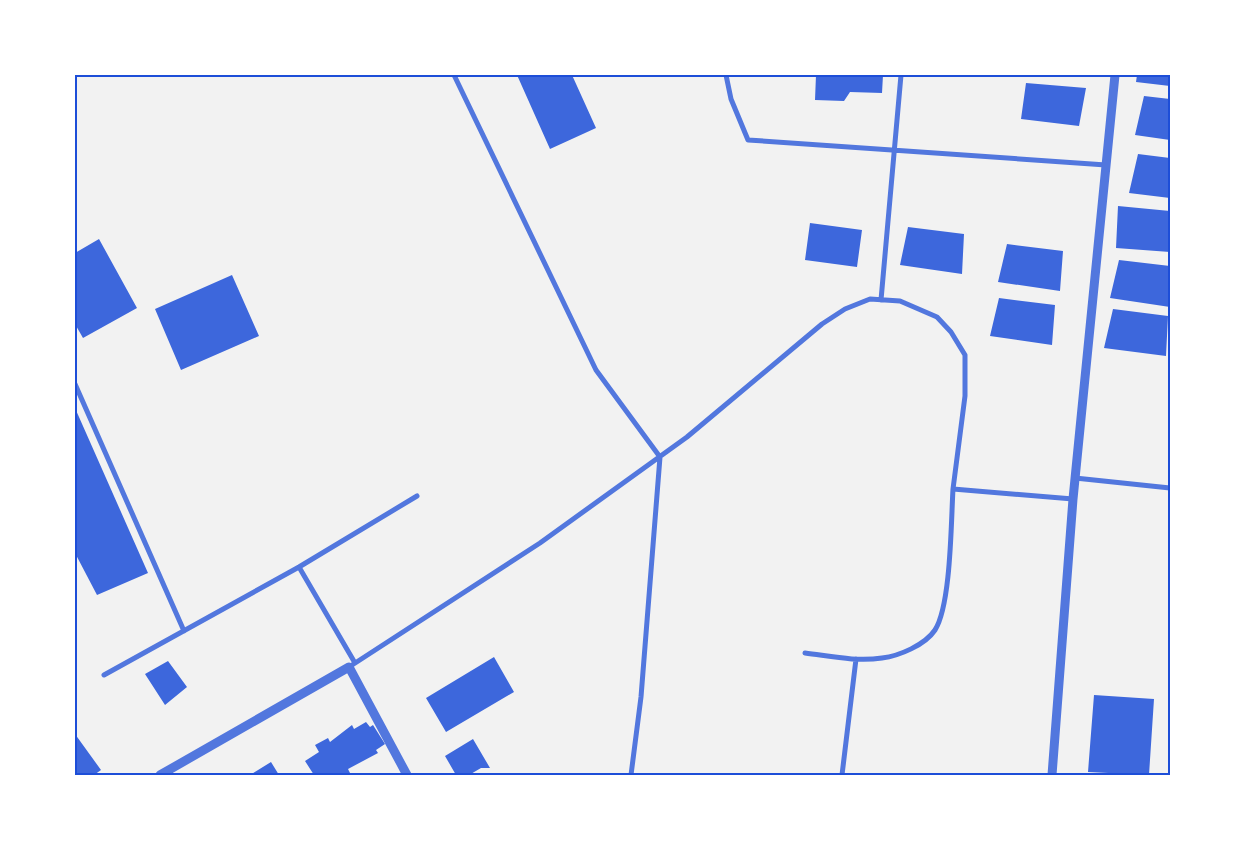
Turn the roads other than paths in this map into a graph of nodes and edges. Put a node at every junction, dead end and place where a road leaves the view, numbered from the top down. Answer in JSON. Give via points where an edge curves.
{"nodes":[{"id":1,"x":454,"y":75,"type":"edge"},
{"id":2,"x":726,"y":75,"type":"edge"},
{"id":3,"x":901,"y":75,"type":"edge"},
{"id":4,"x":1115,"y":75,"type":"edge"},
{"id":5,"x":894,"y":150,"type":"junction"},
{"id":6,"x":1106,"y":165,"type":"junction"},
{"id":7,"x":881,"y":300,"type":"junction"},
{"id":8,"x":75,"y":384,"type":"edge"},
{"id":9,"x":660,"y":457,"type":"junction"},
{"id":10,"x":1075,"y":478,"type":"junction"},
{"id":11,"x":1170,"y":488,"type":"edge"},
{"id":12,"x":953,"y":490,"type":"junction"},
{"id":13,"x":417,"y":496,"type":"dead end"},
{"id":14,"x":1073,"y":499,"type":"junction"},
{"id":15,"x":299,"y":567,"type":"junction"},
{"id":16,"x":184,"y":630,"type":"junction"},
{"id":17,"x":805,"y":653,"type":"dead end"},
{"id":18,"x":856,"y":659,"type":"junction"},
{"id":19,"x":352,"y":665,"type":"junction"},
{"id":20,"x":104,"y":675,"type":"dead end"},
{"id":21,"x":161,"y":774,"type":"edge"},
{"id":22,"x":408,"y":775,"type":"edge"},
{"id":23,"x":631,"y":775,"type":"edge"},
{"id":24,"x":842,"y":775,"type":"edge"},
{"id":25,"x":1052,"y":775,"type":"edge"}],
"edges":[{"from":1,"to":9,"type":"street","via":[[596,370]]},
{"from":2,"to":5,"type":"street","via":[[731,99],[748,140]]},
{"from":3,"to":5,"type":"street"},
{"from":4,"to":6,"type":"street"},
{"from":5,"to":6,"type":"street"},
{"from":5,"to":7,"type":"street"},
{"from":6,"to":10,"type":"street"},
{"from":7,"to":9,"type":"street","via":[[870,299],[845,309],[822,324]]},
{"from":7,"to":12,"type":"street","via":[[900,300],[936,317],[951,332],[965,355],[965,396]]},
{"from":8,"to":16,"type":"street"},
{"from":9,"to":19,"type":"street","via":[[540,544]]},
{"from":9,"to":23,"type":"street","via":[[641,697]]},
{"from":10,"to":11,"type":"street"},
{"from":10,"to":14,"type":"street"},
{"from":12,"to":14,"type":"street"},
{"from":12,"to":18,"type":"street","via":[[946,597],[935,629],[923,641],[902,653]]},
{"from":13,"to":15,"type":"street"},
{"from":14,"to":25,"type":"street"},
{"from":15,"to":16,"type":"street"},
{"from":15,"to":19,"type":"street"},
{"from":16,"to":20,"type":"street"},
{"from":17,"to":18,"type":"street"},
{"from":18,"to":24,"type":"street"},
{"from":19,"to":21,"type":"street"},
{"from":19,"to":22,"type":"street"}]}
